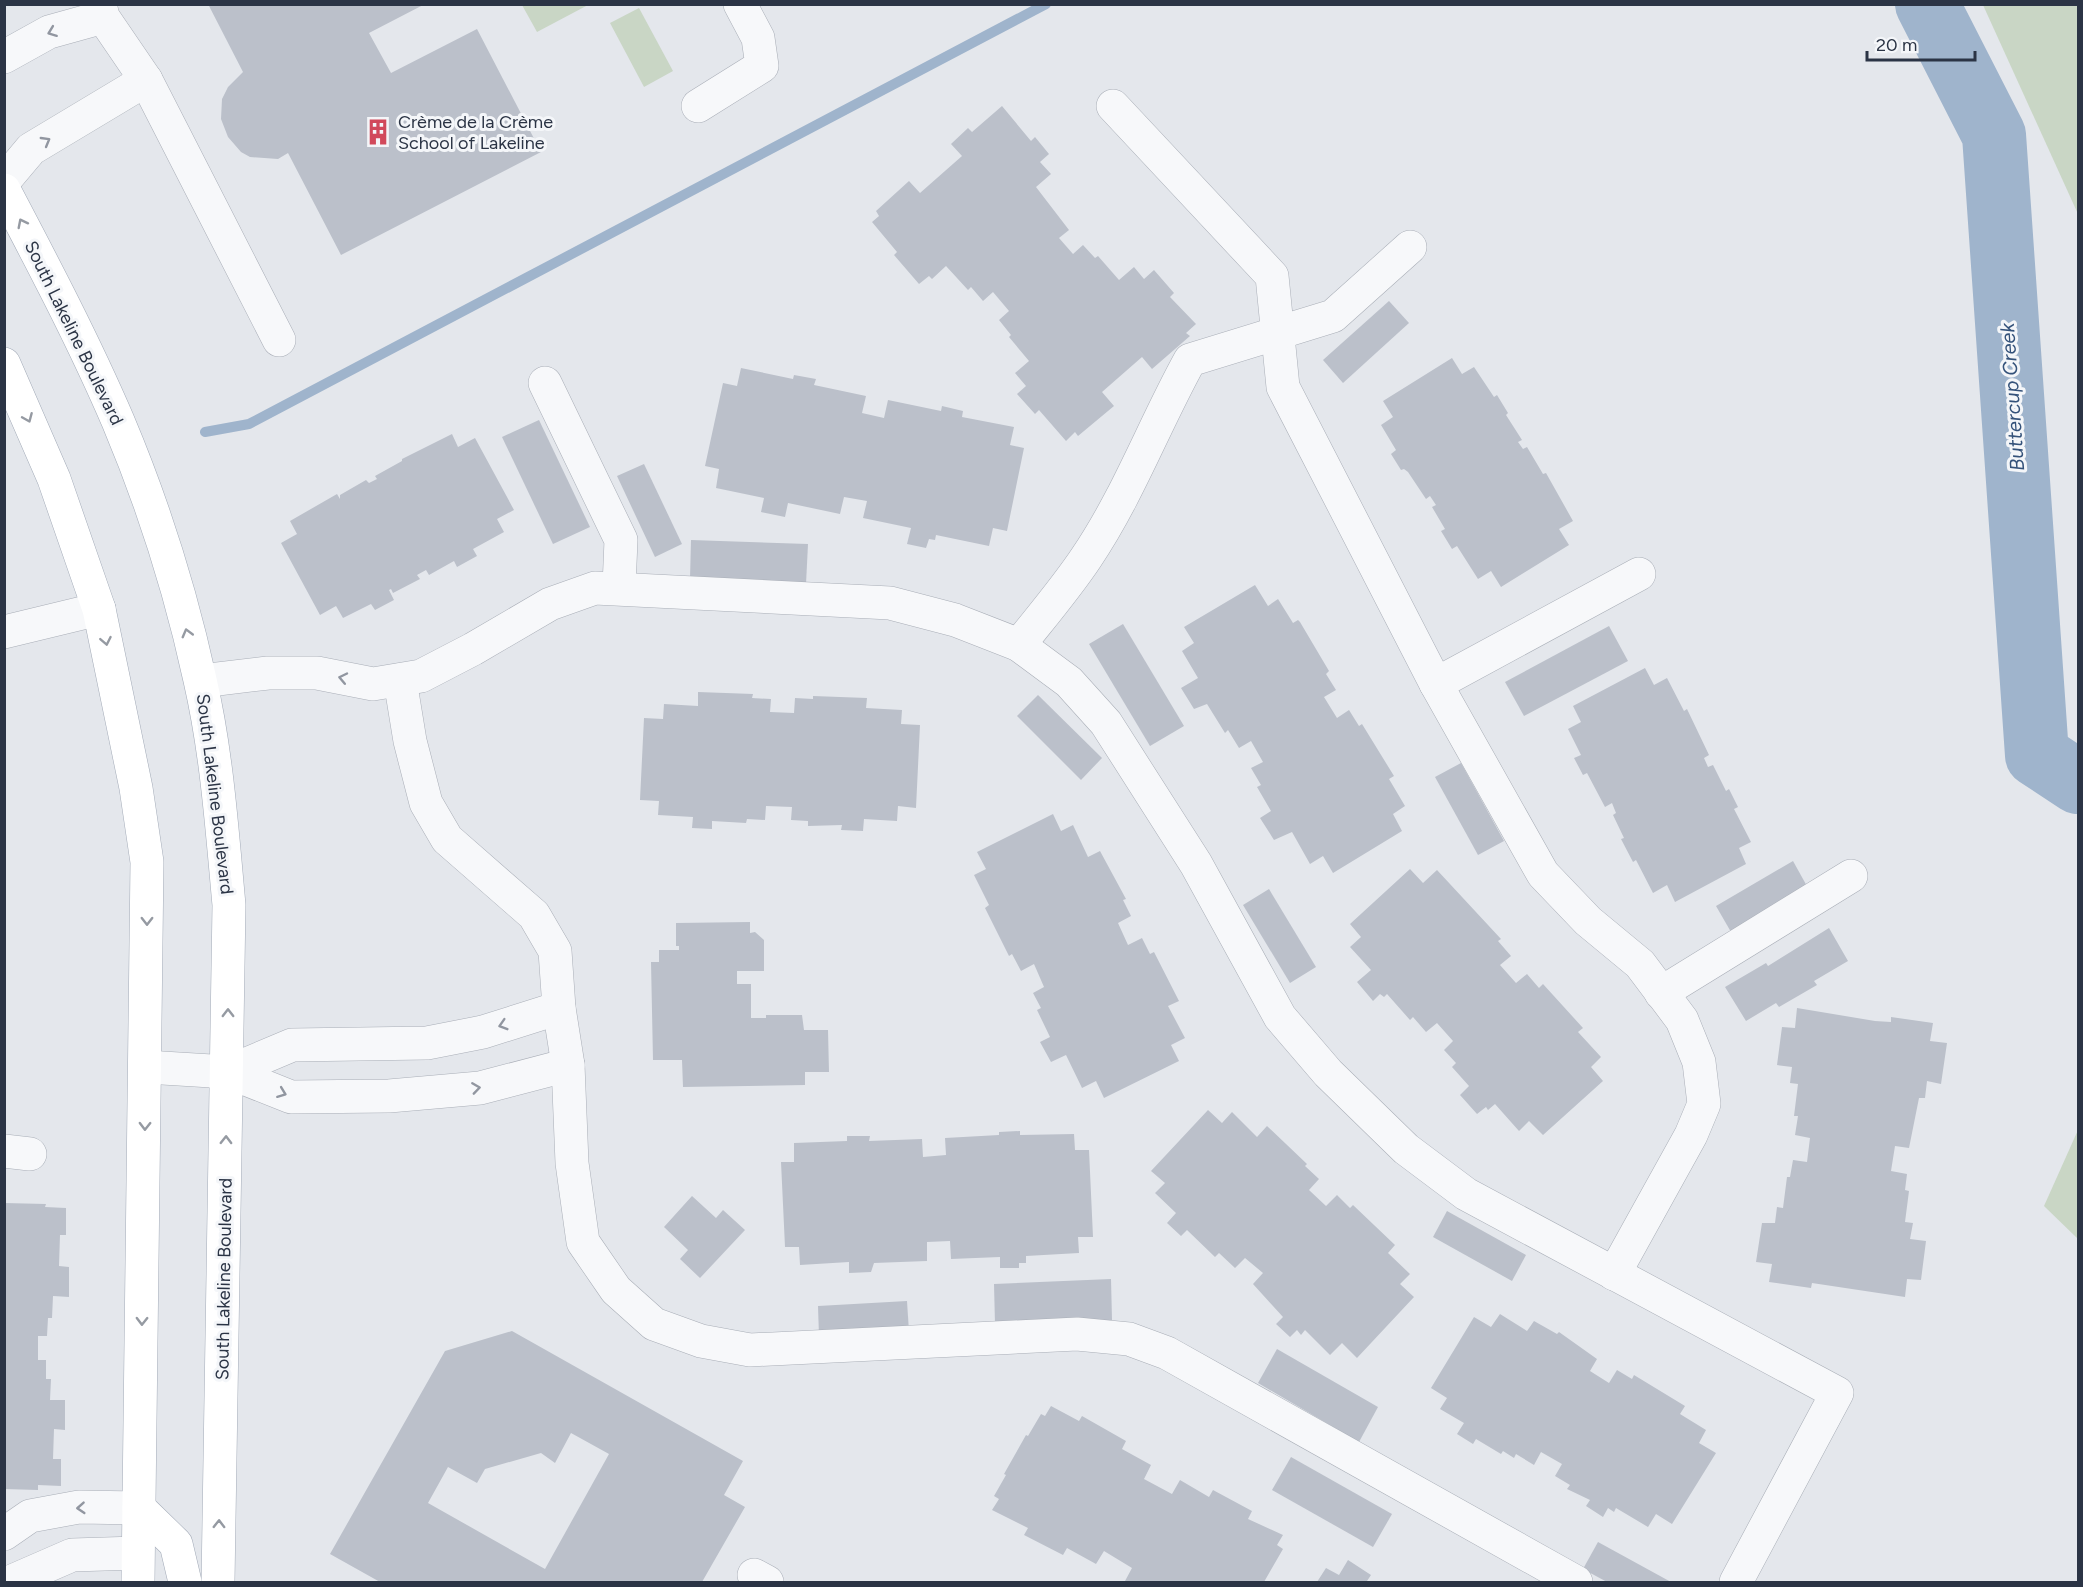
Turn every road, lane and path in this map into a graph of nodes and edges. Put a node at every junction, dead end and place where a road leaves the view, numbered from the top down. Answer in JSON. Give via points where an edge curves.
{"nodes":[{"id":1,"x":740,"y":4,"type":"edge"},
{"id":2,"x":101,"y":11,"type":"edge"},
{"id":3,"x":4,"y":57,"type":"edge"},
{"id":4,"x":146,"y":80,"type":"junction"},
{"id":5,"x":698,"y":106,"type":"dead end"},
{"id":6,"x":1113,"y":106,"type":"dead end"},
{"id":7,"x":4,"y":181,"type":"edge"},
{"id":8,"x":4,"y":190,"type":"edge"},
{"id":9,"x":1410,"y":246,"type":"dead end"},
{"id":10,"x":1280,"y":333,"type":"junction"},
{"id":11,"x":279,"y":340,"type":"dead end"},
{"id":12,"x":4,"y":364,"type":"edge"},
{"id":13,"x":545,"y":383,"type":"dead end"},
{"id":14,"x":1639,"y":574,"type":"dead end"},
{"id":15,"x":619,"y":587,"type":"junction"},
{"id":16,"x":99,"y":609,"type":"junction"},
{"id":17,"x":4,"y":632,"type":"edge"},
{"id":18,"x":1020,"y":645,"type":"junction"},
{"id":19,"x":400,"y":680,"type":"junction"},
{"id":20,"x":201,"y":681,"type":"junction"},
{"id":21,"x":1436,"y":684,"type":"junction"},
{"id":22,"x":1851,"y":876,"type":"dead end"},
{"id":23,"x":1661,"y":993,"type":"junction"},
{"id":24,"x":559,"y":1008,"type":"junction"},
{"id":25,"x":568,"y":1065,"type":"junction"},
{"id":26,"x":146,"y":1067,"type":"junction"},
{"id":27,"x":228,"y":1072,"type":"junction"},
{"id":28,"x":1614,"y":1274,"type":"junction"},
{"id":29,"x":139,"y":1508,"type":"junction"},
{"id":30,"x":4,"y":1534,"type":"edge"},
{"id":31,"x":137,"y":1568,"type":"edge"},
{"id":32,"x":10,"y":1582,"type":"edge"},
{"id":33,"x":185,"y":1582,"type":"edge"},
{"id":34,"x":218,"y":1582,"type":"edge"},
{"id":35,"x":1576,"y":1582,"type":"edge"},
{"id":36,"x":1736,"y":1582,"type":"edge"}],
"edges":[{"from":1,"to":5,"type":"lane","via":[[758,38],[762,66]]},
{"from":2,"to":3,"type":"lane","one_way":true,"via":[[49,32]]},
{"from":2,"to":4,"type":"lane"},
{"from":7,"to":4,"type":"lane","one_way":true,"via":[[31,149]]},
{"from":4,"to":11,"type":"lane"},
{"from":6,"to":10,"type":"lane","via":[[1272,276]]},
{"from":20,"to":8,"type":"main road","name":"South Lakeline Boulevard","one_way":true,"via":[[163,545],[118,422],[66,309]]},
{"from":9,"to":10,"type":"lane","via":[[1333,316]]},
{"from":10,"to":18,"type":"lane","via":[[1190,360],[1160,415],[1139,467],[1086,558]]},
{"from":10,"to":21,"type":"lane","via":[[1283,387]]},
{"from":12,"to":16,"type":"main road","one_way":true,"via":[[54,479]]},
{"from":13,"to":15,"type":"lane","via":[[621,540]]},
{"from":14,"to":21,"type":"lane"},
{"from":15,"to":18,"type":"lane","via":[[890,603],[955,620]]},
{"from":15,"to":19,"type":"lane","via":[[595,588],[550,604],[421,676]]},
{"from":16,"to":17,"type":"lane"},
{"from":16,"to":26,"type":"main road","one_way":true,"via":[[147,862]]},
{"from":18,"to":28,"type":"lane","via":[[1070,682],[1106,723],[1196,864],[1280,1017],[1328,1073],[1406,1149],[1466,1194]]},
{"from":19,"to":20,"type":"lane","one_way":true,"via":[[373,684],[317,673],[268,673]]},
{"from":19,"to":24,"type":"lane","via":[[426,803],[447,839],[534,915],[555,951]]},
{"from":27,"to":20,"type":"main road","name":"South Lakeline Boulevard","one_way":true,"via":[[229,905],[219,797]]},
{"from":21,"to":23,"type":"lane","via":[[1543,874],[1588,921],[1640,964]]},
{"from":22,"to":23,"type":"lane"},
{"from":23,"to":28,"type":"lane","via":[[1682,1020],[1699,1062],[1704,1104],[1691,1135]]},
{"from":24,"to":25,"type":"lane"},
{"from":24,"to":27,"type":"lane","one_way":true,"via":[[483,1032],[427,1043],[292,1045]]},
{"from":27,"to":25,"type":"lane","one_way":true,"via":[[291,1097],[389,1096],[480,1088]]},
{"from":25,"to":35,"type":"lane","via":[[572,1163],[583,1242],[616,1290],[654,1324],[701,1341],[750,1350],[1077,1334],[1129,1339],[1167,1353]]},
{"from":26,"to":27,"type":"lane"},
{"from":26,"to":29,"type":"main road","one_way":true},
{"from":34,"to":27,"type":"main road","name":"South Lakeline Boulevard","one_way":true},
{"from":28,"to":36,"type":"lane","via":[[1837,1393]]},
{"from":29,"to":30,"type":"lane","one_way":true,"via":[[79,1507],[30,1516]]},
{"from":29,"to":31,"type":"main road"},
{"from":29,"to":33,"type":"main road","via":[[176,1544]]},
{"from":31,"to":32,"type":"lane","via":[[72,1555]]}]}
